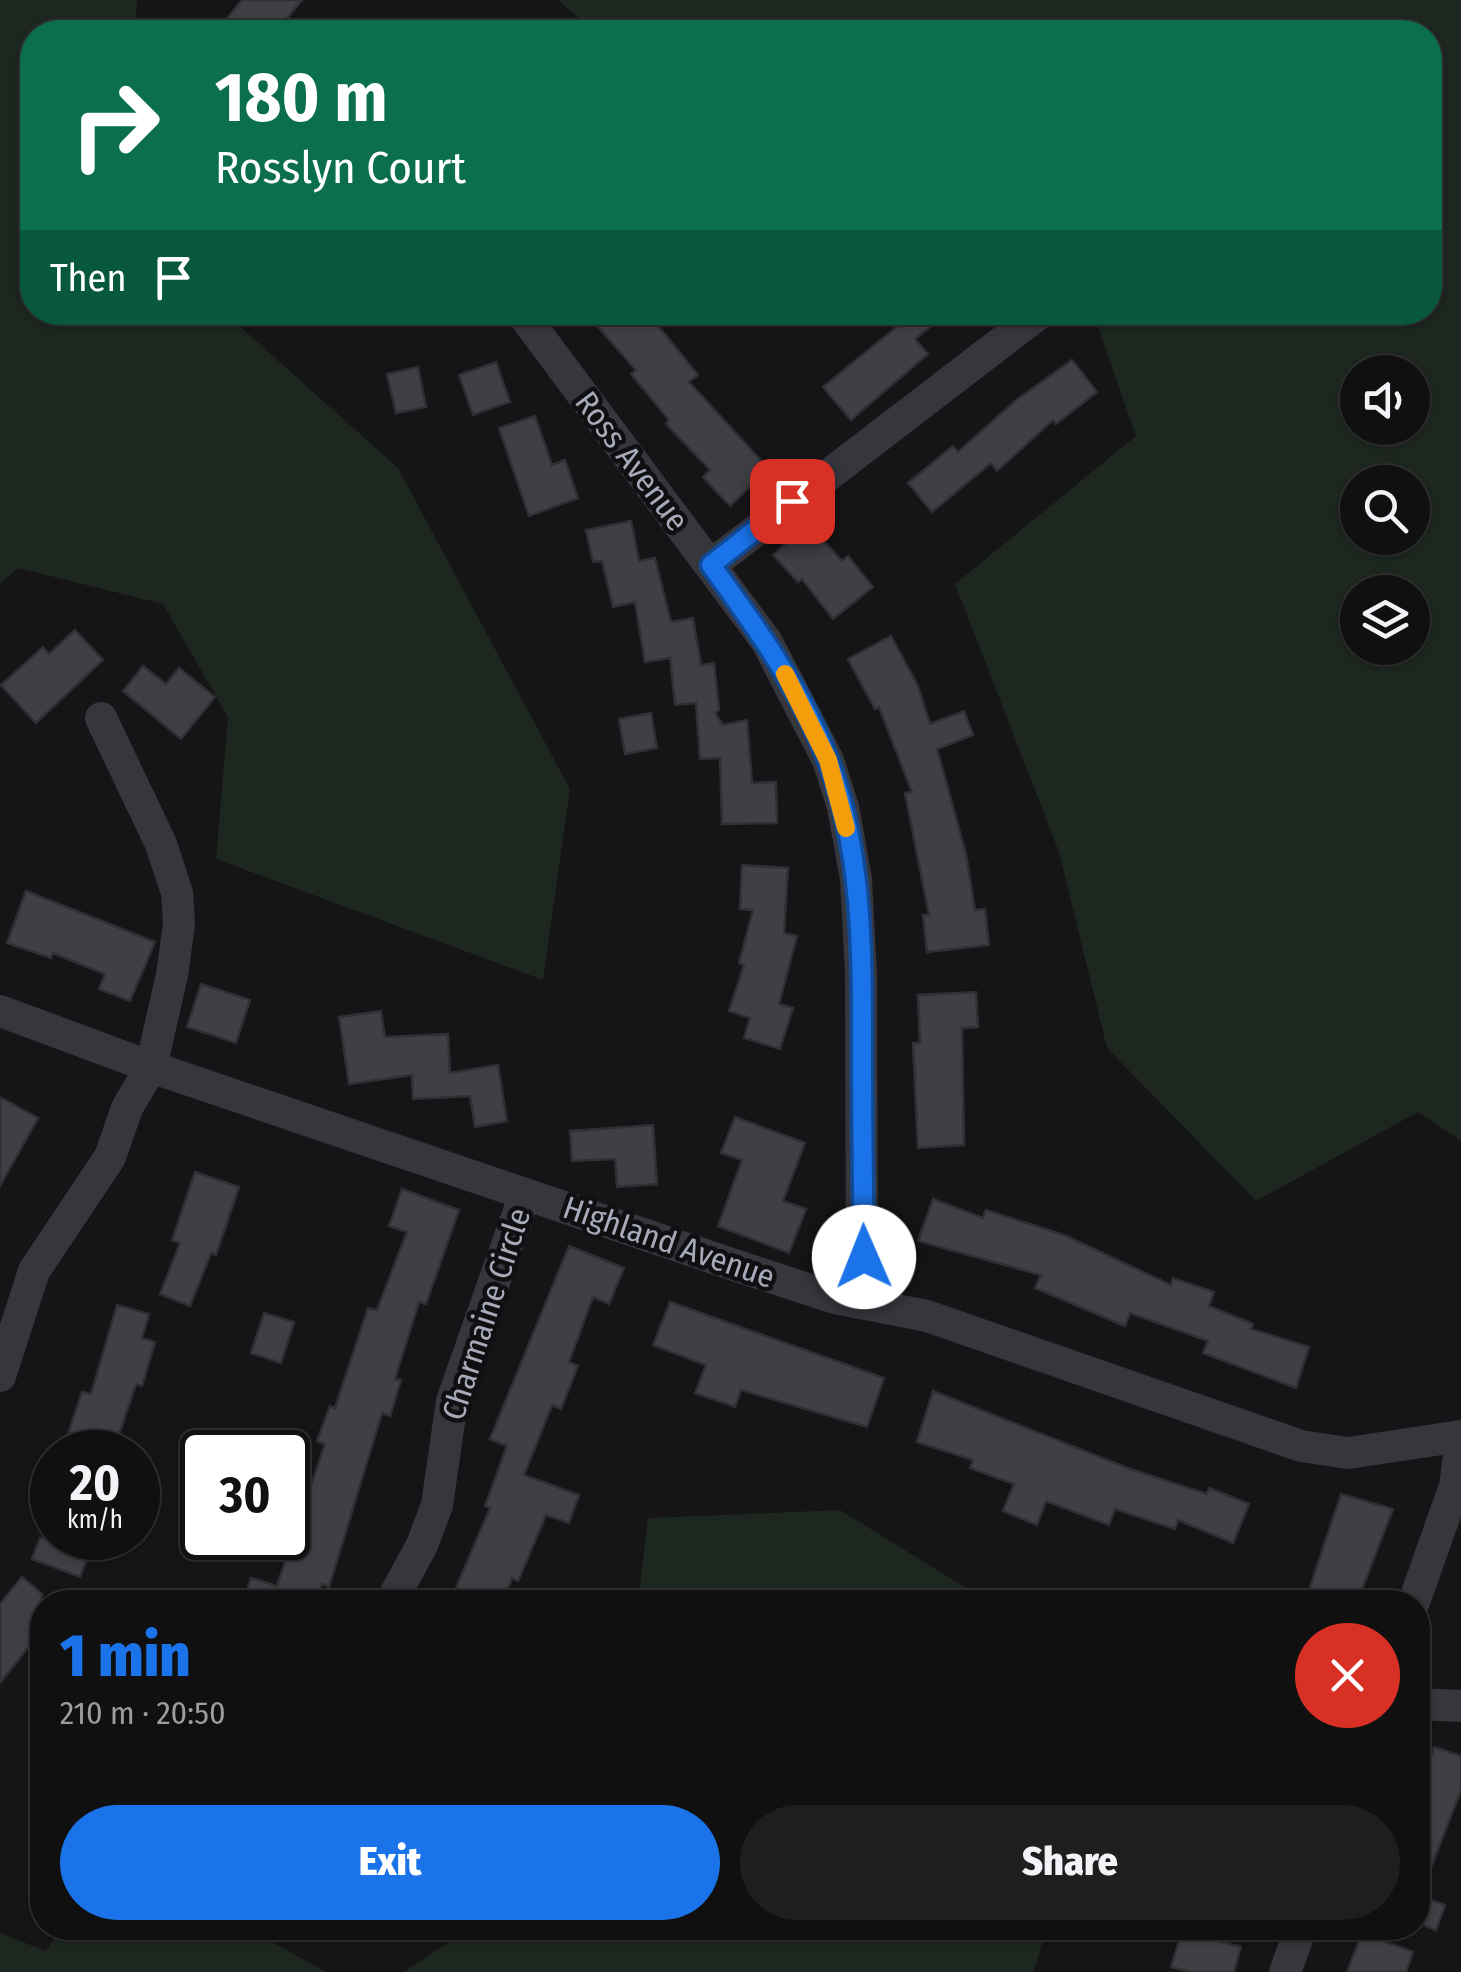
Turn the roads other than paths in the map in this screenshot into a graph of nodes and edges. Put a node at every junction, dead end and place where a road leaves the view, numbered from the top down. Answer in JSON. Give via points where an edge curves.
{"nodes":[{"id":1,"x":530,"y":325,"type":"edge"},
{"id":2,"x":1024,"y":325,"type":"edge"},
{"id":3,"x":711,"y":565,"type":"junction"},
{"id":4,"x":101,"y":718,"type":"dead end"},
{"id":5,"x":0,"y":1012,"type":"edge"},
{"id":6,"x":151,"y":1068,"type":"junction"},
{"id":7,"x":525,"y":1194,"type":"junction"},
{"id":8,"x":862,"y":1303,"type":"junction"},
{"id":9,"x":0,"y":1376,"type":"edge"},
{"id":10,"x":1461,"y":1439,"type":"edge"},
{"id":11,"x":398,"y":1590,"type":"edge"},
{"id":12,"x":1418,"y":1590,"type":"edge"},
{"id":13,"x":1430,"y":1705,"type":"edge"},
{"id":14,"x":1461,"y":1706,"type":"edge"},
{"id":15,"x":1297,"y":1940,"type":"edge"},
{"id":16,"x":1286,"y":1972,"type":"edge"}],
"edges":[{"from":1,"to":3,"type":"street","name":"Ross Avenue"},
{"from":2,"to":3,"type":"street"},
{"from":3,"to":8,"type":"street","name":"Ross Avenue","via":[[801,701],[843,807],[856,879],[861,974]]},
{"from":4,"to":6,"type":"street","via":[[177,893],[172,975]]},
{"from":5,"to":6,"type":"street","name":"Highland Avenue"},
{"from":6,"to":7,"type":"street","name":"Highland Avenue"},
{"from":6,"to":9,"type":"street","via":[[127,1108],[110,1157],[34,1271]]},
{"from":7,"to":8,"type":"street","name":"Highland Avenue"},
{"from":7,"to":11,"type":"street","name":"Charmaine Circle","via":[[452,1401],[437,1505]]},
{"from":8,"to":10,"type":"street","name":"Highland Avenue","via":[[927,1316],[1324,1452]]},
{"from":10,"to":12,"type":"street","via":[[1454,1486]]},
{"from":13,"to":14,"type":"street"},
{"from":15,"to":16,"type":"street"}]}
